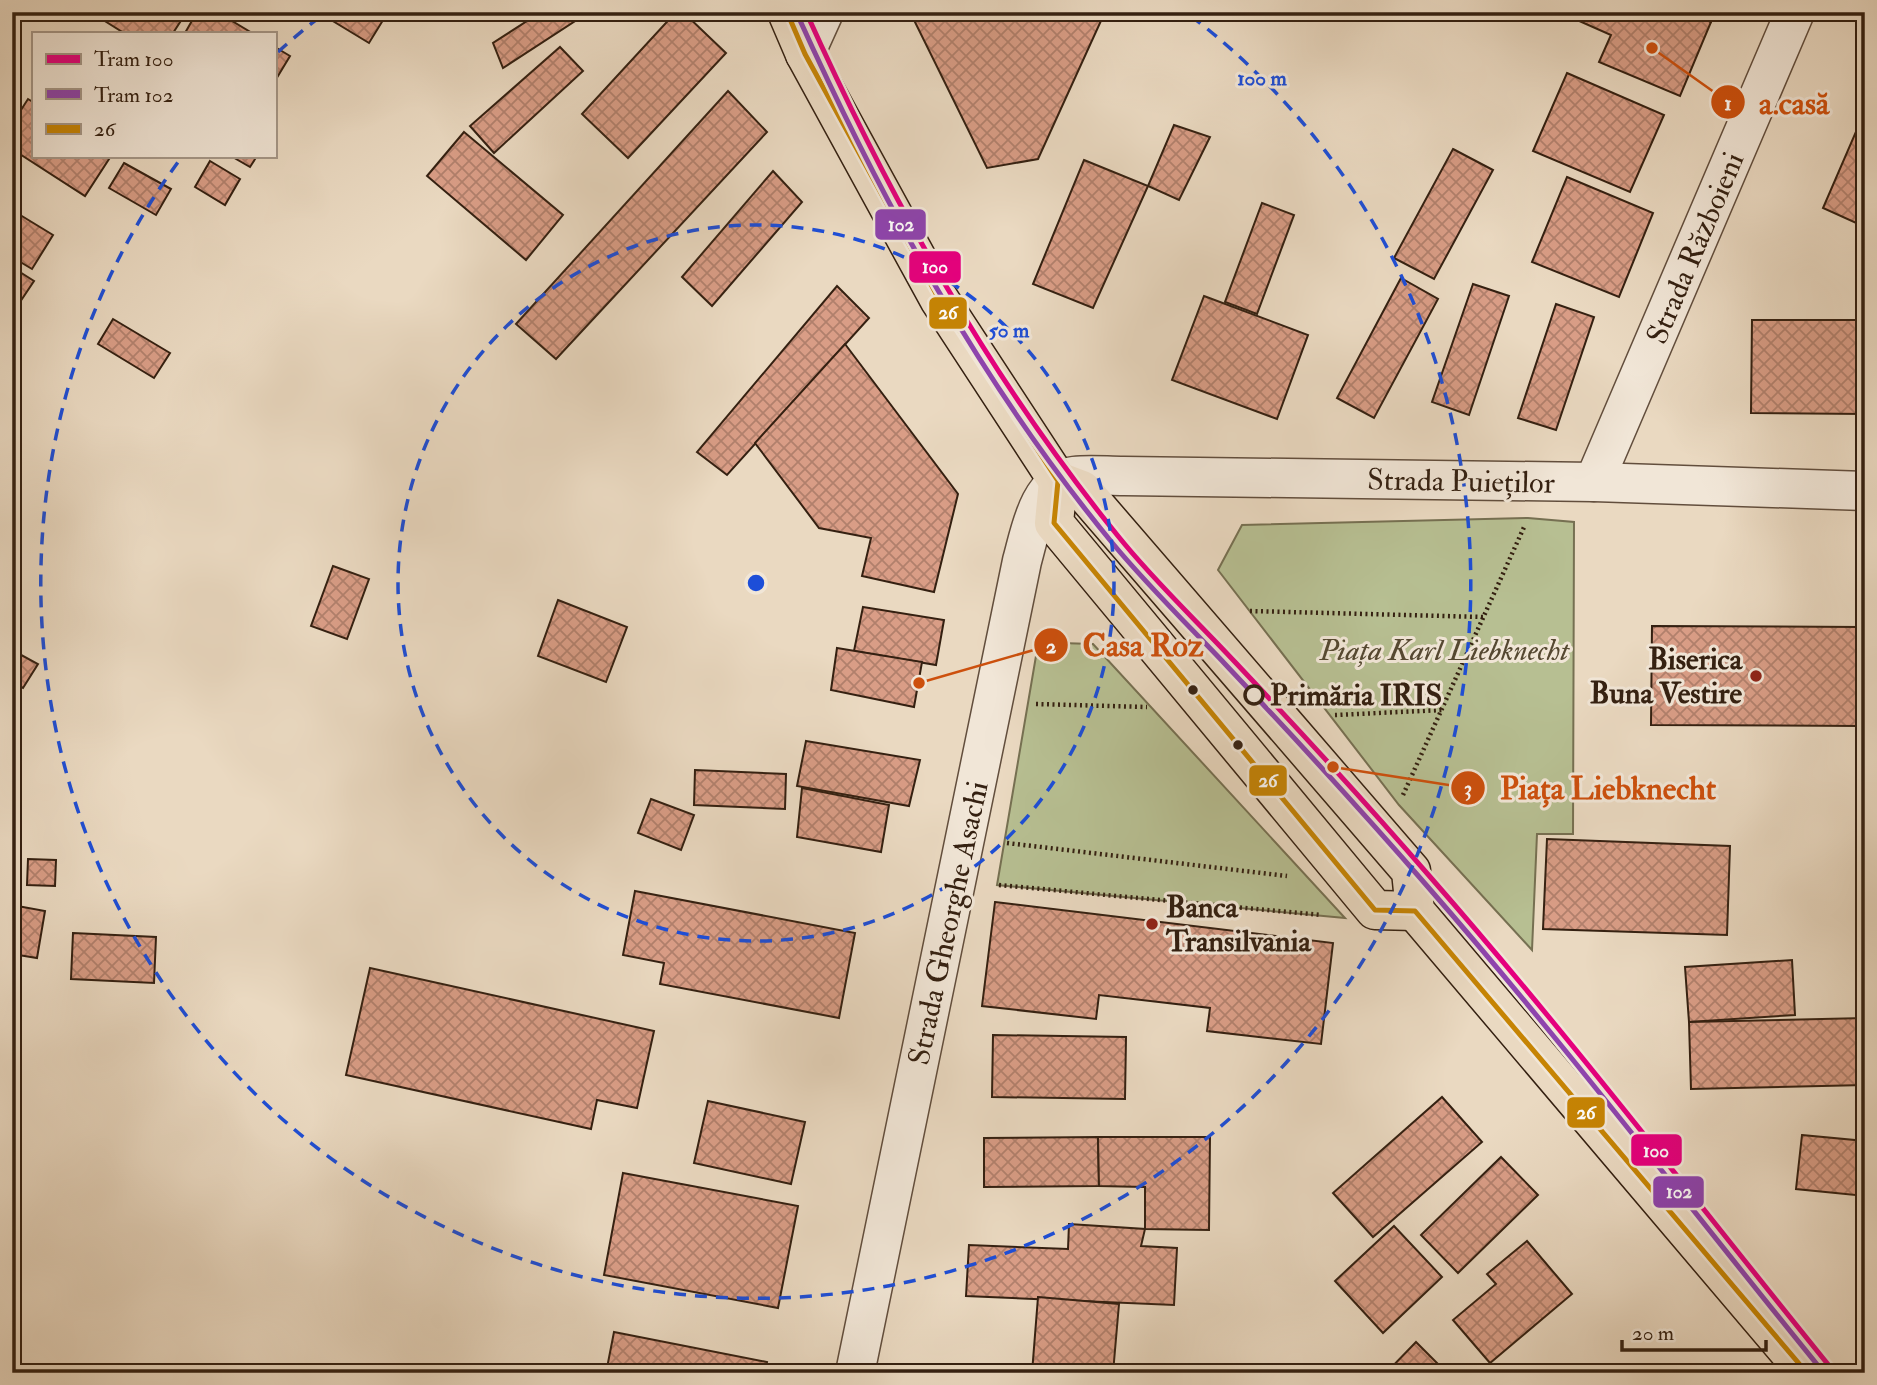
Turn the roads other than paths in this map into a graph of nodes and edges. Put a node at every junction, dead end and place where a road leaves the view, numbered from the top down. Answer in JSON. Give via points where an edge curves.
{"nodes":[{"id":1,"x":787,"y":12,"type":"edge"},
{"id":2,"x":824,"y":12,"type":"edge"},
{"id":3,"x":1795,"y":12,"type":"edge"},
{"id":4,"x":805,"y":54,"type":"junction"},
{"id":5,"x":1058,"y":481,"type":"junction"},
{"id":6,"x":1594,"y":482,"type":"junction"},
{"id":7,"x":1865,"y":491,"type":"edge"},
{"id":8,"x":1415,"y":911,"type":"junction"},
{"id":9,"x":855,"y":1373,"type":"edge"},
{"id":10,"x":1807,"y":1373,"type":"edge"}],
"edges":[{"from":1,"to":4,"type":"main road"},
{"from":2,"to":4,"type":"street"},
{"from":3,"to":6,"type":"street","name":"Strada Războieni"},
{"from":4,"to":5,"type":"main road","via":[[939,299]]},
{"from":5,"to":6,"type":"street","name":"Strada Puieților","via":[[1071,476]]},
{"from":5,"to":8,"type":"main road","via":[[1082,490],[1411,871]]},
{"from":5,"to":8,"type":"main road","via":[[1054,523],[1194,693],[1375,910]]},
{"from":5,"to":9,"type":"street","name":"Strada Gheorghe Asachi","via":[[1042,502],[1022,561]]},
{"from":6,"to":7,"type":"street","name":"Strada Puieților"},
{"from":8,"to":10,"type":"main road"}]}
